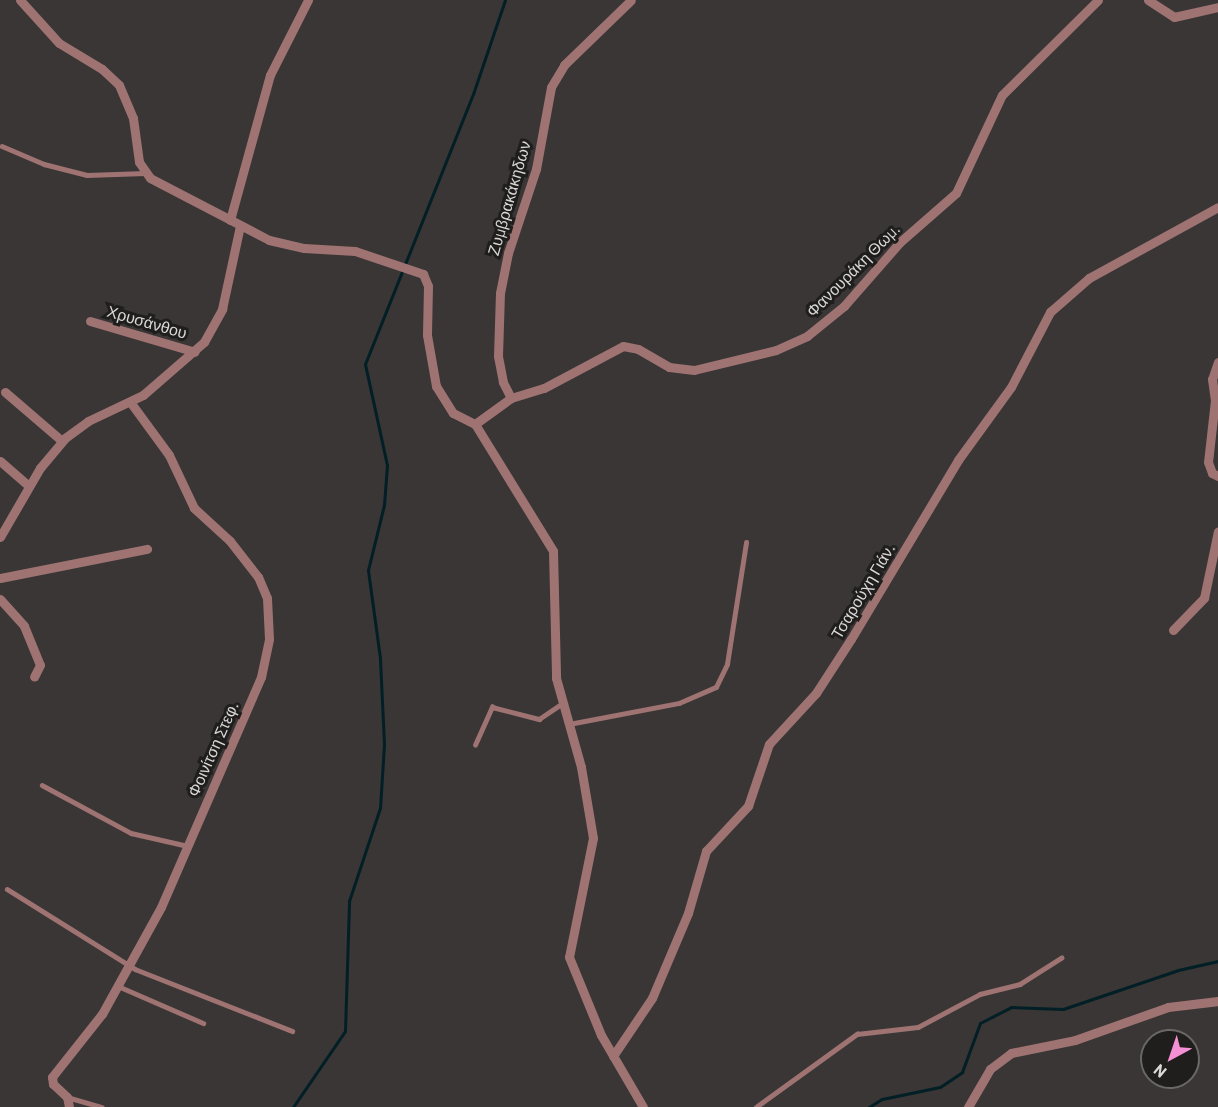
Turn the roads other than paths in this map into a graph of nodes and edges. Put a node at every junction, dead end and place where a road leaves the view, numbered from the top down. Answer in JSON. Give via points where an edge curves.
{"nodes":[{"id":1,"x":20,"y":0,"type":"edge"},
{"id":2,"x":308,"y":0,"type":"edge"},
{"id":3,"x":631,"y":0,"type":"edge"},
{"id":4,"x":1098,"y":0,"type":"edge"},
{"id":5,"x":1148,"y":0,"type":"edge"},
{"id":6,"x":1218,"y":7,"type":"edge"},
{"id":7,"x":2,"y":146,"type":"dead end"},
{"id":8,"x":145,"y":173,"type":"junction"},
{"id":9,"x":1218,"y":207,"type":"edge"},
{"id":10,"x":230,"y":220,"type":"junction"},
{"id":11,"x":240,"y":226,"type":"junction"},
{"id":12,"x":90,"y":321,"type":"dead end"},
{"id":13,"x":195,"y":352,"type":"junction"},
{"id":14,"x":1218,"y":362,"type":"edge"},
{"id":15,"x":4,"y":393,"type":"dead end"},
{"id":16,"x":511,"y":398,"type":"junction"},
{"id":17,"x":131,"y":403,"type":"junction"},
{"id":18,"x":475,"y":424,"type":"junction"},
{"id":19,"x":62,"y":441,"type":"junction"},
{"id":20,"x":0,"y":462,"type":"edge"},
{"id":21,"x":1218,"y":476,"type":"edge"},
{"id":22,"x":29,"y":486,"type":"junction"},
{"id":23,"x":1218,"y":531,"type":"edge"},
{"id":24,"x":0,"y":537,"type":"edge"},
{"id":25,"x":746,"y":542,"type":"dead end"},
{"id":26,"x":147,"y":549,"type":"dead end"},
{"id":27,"x":0,"y":578,"type":"edge"},
{"id":28,"x":0,"y":599,"type":"edge"},
{"id":29,"x":1173,"y":630,"type":"dead end"},
{"id":30,"x":34,"y":677,"type":"dead end"},
{"id":31,"x":561,"y":704,"type":"junction"},
{"id":32,"x":569,"y":724,"type":"junction"},
{"id":33,"x":475,"y":745,"type":"dead end"},
{"id":34,"x":42,"y":785,"type":"dead end"},
{"id":35,"x":188,"y":846,"type":"junction"},
{"id":36,"x":7,"y":889,"type":"dead end"},
{"id":37,"x":1062,"y":958,"type":"dead end"},
{"id":38,"x":129,"y":965,"type":"junction"},
{"id":39,"x":118,"y":986,"type":"junction"},
{"id":40,"x":1218,"y":1001,"type":"edge"},
{"id":41,"x":203,"y":1023,"type":"dead end"},
{"id":42,"x":292,"y":1031,"type":"dead end"},
{"id":43,"x":613,"y":1056,"type":"junction"},
{"id":44,"x":68,"y":1102,"type":"edge"},
{"id":45,"x":102,"y":1107,"type":"edge"},
{"id":46,"x":643,"y":1107,"type":"edge"},
{"id":47,"x":756,"y":1107,"type":"edge"},
{"id":48,"x":968,"y":1107,"type":"edge"}],
"edges":[{"from":1,"to":8,"type":"street","via":[[59,43],[102,69],[119,85],[130,109],[138,158]]},
{"from":2,"to":10,"type":"street","via":[[270,75]]},
{"from":3,"to":16,"type":"street","name":"Ζυμβρακάκηδων","via":[[564,65],[551,87],[534,175],[506,261],[500,293],[498,356]]},
{"from":4,"to":16,"type":"street","name":"Φανουράκη Θωμ.","via":[[1006,89],[965,178],[951,198],[900,242],[844,306],[807,336],[776,350],[693,370],[669,367],[638,349],[623,346],[544,388]]},
{"from":5,"to":6,"type":"street","via":[[1174,17]]},
{"from":7,"to":8,"type":"lane","via":[[44,164],[87,175]]},
{"from":8,"to":10,"type":"street"},
{"from":9,"to":43,"type":"street","name":"Τσαρούχη Γιάν.","via":[[1089,278],[1050,312],[1011,387],[958,460],[816,693],[769,744],[748,806],[706,852],[688,913],[652,998]]},
{"from":10,"to":11,"type":"street"},
{"from":11,"to":13,"type":"street","via":[[220,315]]},
{"from":11,"to":18,"type":"street","via":[[284,244],[351,250],[418,272],[428,283],[427,335],[436,387],[453,413]]},
{"from":12,"to":13,"type":"street","name":"Χρυσάνθου"},
{"from":13,"to":17,"type":"street"},
{"from":14,"to":21,"type":"street","via":[[1212,379],[1215,400],[1208,462],[1212,473]]},
{"from":15,"to":19,"type":"street"},
{"from":16,"to":18,"type":"street","name":"Φανουράκη Θωμ."},
{"from":17,"to":19,"type":"street","via":[[88,421]]},
{"from":17,"to":35,"type":"street","name":"Φοινίτση Στεφ.","via":[[169,455],[194,508],[222,533],[254,571],[269,610],[268,646],[261,677]]},
{"from":18,"to":31,"type":"street","via":[[552,551],[556,678]]},
{"from":19,"to":22,"type":"street"},
{"from":20,"to":22,"type":"street"},
{"from":22,"to":24,"type":"street"},
{"from":23,"to":29,"type":"street","via":[[1204,598]]},
{"from":25,"to":32,"type":"lane","via":[[727,664],[716,687],[679,703]]},
{"from":26,"to":27,"type":"street"},
{"from":28,"to":30,"type":"street","via":[[23,624],[40,665]]},
{"from":31,"to":32,"type":"street"},
{"from":31,"to":33,"type":"lane","via":[[539,719],[492,707]]},
{"from":32,"to":43,"type":"street","via":[[581,767],[592,838],[569,957],[591,1016]]},
{"from":34,"to":35,"type":"lane","via":[[131,833]]},
{"from":35,"to":38,"type":"street","name":"Φοινίτση Στεφ."},
{"from":36,"to":38,"type":"lane"},
{"from":37,"to":47,"type":"lane","via":[[1020,984],[980,994],[918,1027],[857,1034]]},
{"from":38,"to":39,"type":"street","name":"Φοινίτση Στεφ."},
{"from":38,"to":42,"type":"lane"},
{"from":39,"to":41,"type":"lane"},
{"from":39,"to":44,"type":"street","name":"Φοινίτση Στεφ.","via":[[91,1029],[52,1077]]},
{"from":40,"to":48,"type":"street","via":[[1168,1007],[1066,1042],[1011,1053],[990,1070]]},
{"from":43,"to":46,"type":"street"},
{"from":44,"to":45,"type":"lane"}]}
